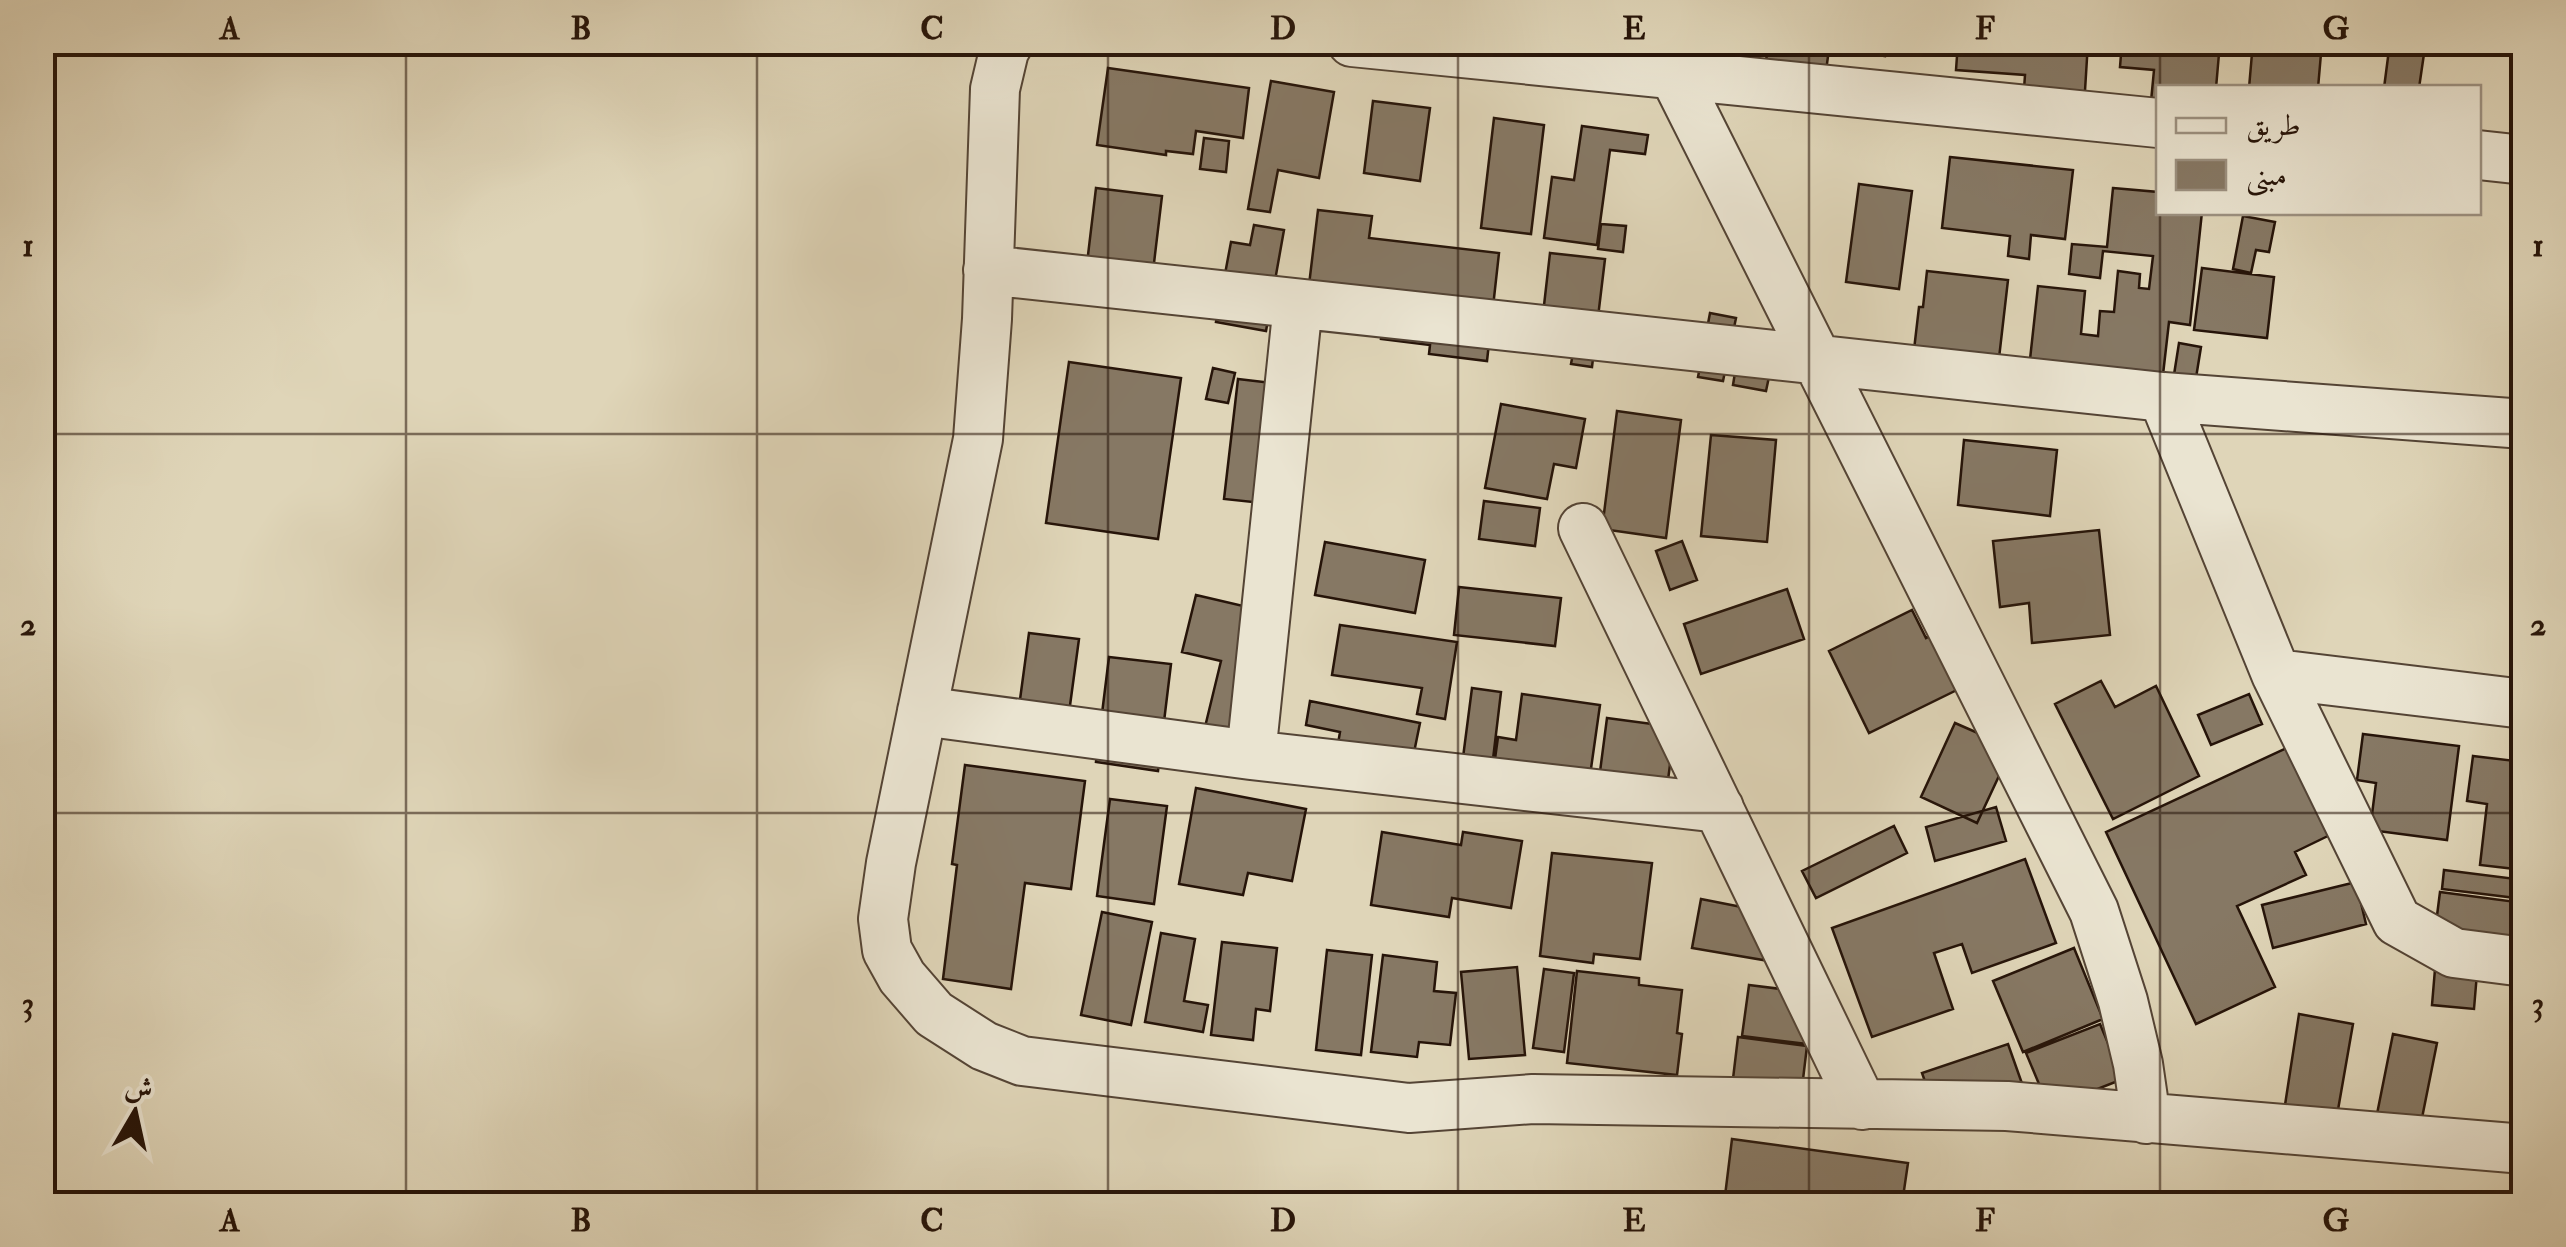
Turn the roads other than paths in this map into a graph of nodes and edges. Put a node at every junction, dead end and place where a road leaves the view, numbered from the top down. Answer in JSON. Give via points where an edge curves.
{"nodes":[{"id":1,"x":1009,"y":42,"type":"edge"},
{"id":2,"x":1352,"y":42,"type":"edge"},
{"id":3,"x":1671,"y":59,"type":"edge"},
{"id":4,"x":2156,"y":124,"type":"edge"},
{"id":5,"x":2481,"y":156,"type":"edge"},
{"id":6,"x":2524,"y":160,"type":"edge"},
{"id":7,"x":988,"y":270,"type":"junction"},
{"id":8,"x":1298,"y":304,"type":"junction"},
{"id":9,"x":1817,"y":361,"type":"junction"},
{"id":10,"x":2163,"y":397,"type":"junction"},
{"id":11,"x":2524,"y":424,"type":"edge"},
{"id":12,"x":1583,"y":528,"type":"dead end"},
{"id":13,"x":2276,"y":674,"type":"junction"},
{"id":14,"x":2524,"y":704,"type":"edge"},
{"id":15,"x":922,"y":711,"type":"junction"},
{"id":16,"x":1251,"y":756,"type":"junction"},
{"id":17,"x":1718,"y":808,"type":"junction"},
{"id":18,"x":2524,"y":962,"type":"edge"},
{"id":19,"x":1862,"y":1104,"type":"junction"},
{"id":20,"x":2146,"y":1119,"type":"junction"},
{"id":21,"x":2524,"y":1149,"type":"edge"}],
"edges":[{"from":1,"to":7,"type":"street","via":[[995,88]]},
{"from":2,"to":3,"type":"street"},
{"from":3,"to":4,"type":"street"},
{"from":3,"to":9,"type":"street"},
{"from":5,"to":6,"type":"street"},
{"from":7,"to":8,"type":"street"},
{"from":7,"to":15,"type":"street","via":[[978,440]]},
{"from":8,"to":9,"type":"street"},
{"from":8,"to":16,"type":"street"},
{"from":9,"to":10,"type":"street"},
{"from":9,"to":20,"type":"street","via":[[2094,912],[2123,1001]]},
{"from":10,"to":11,"type":"street"},
{"from":10,"to":13,"type":"street"},
{"from":12,"to":17,"type":"street"},
{"from":13,"to":14,"type":"street"},
{"from":13,"to":18,"type":"street","via":[[2397,921],[2454,953]]},
{"from":15,"to":16,"type":"street"},
{"from":15,"to":19,"type":"street","via":[[891,863],[887,950],[934,1014],[984,1046],[1022,1060],[1409,1108],[1533,1099]]},
{"from":16,"to":17,"type":"street"},
{"from":17,"to":19,"type":"street"},
{"from":19,"to":20,"type":"street","via":[[2007,1106]]},
{"from":20,"to":21,"type":"street"}]}
